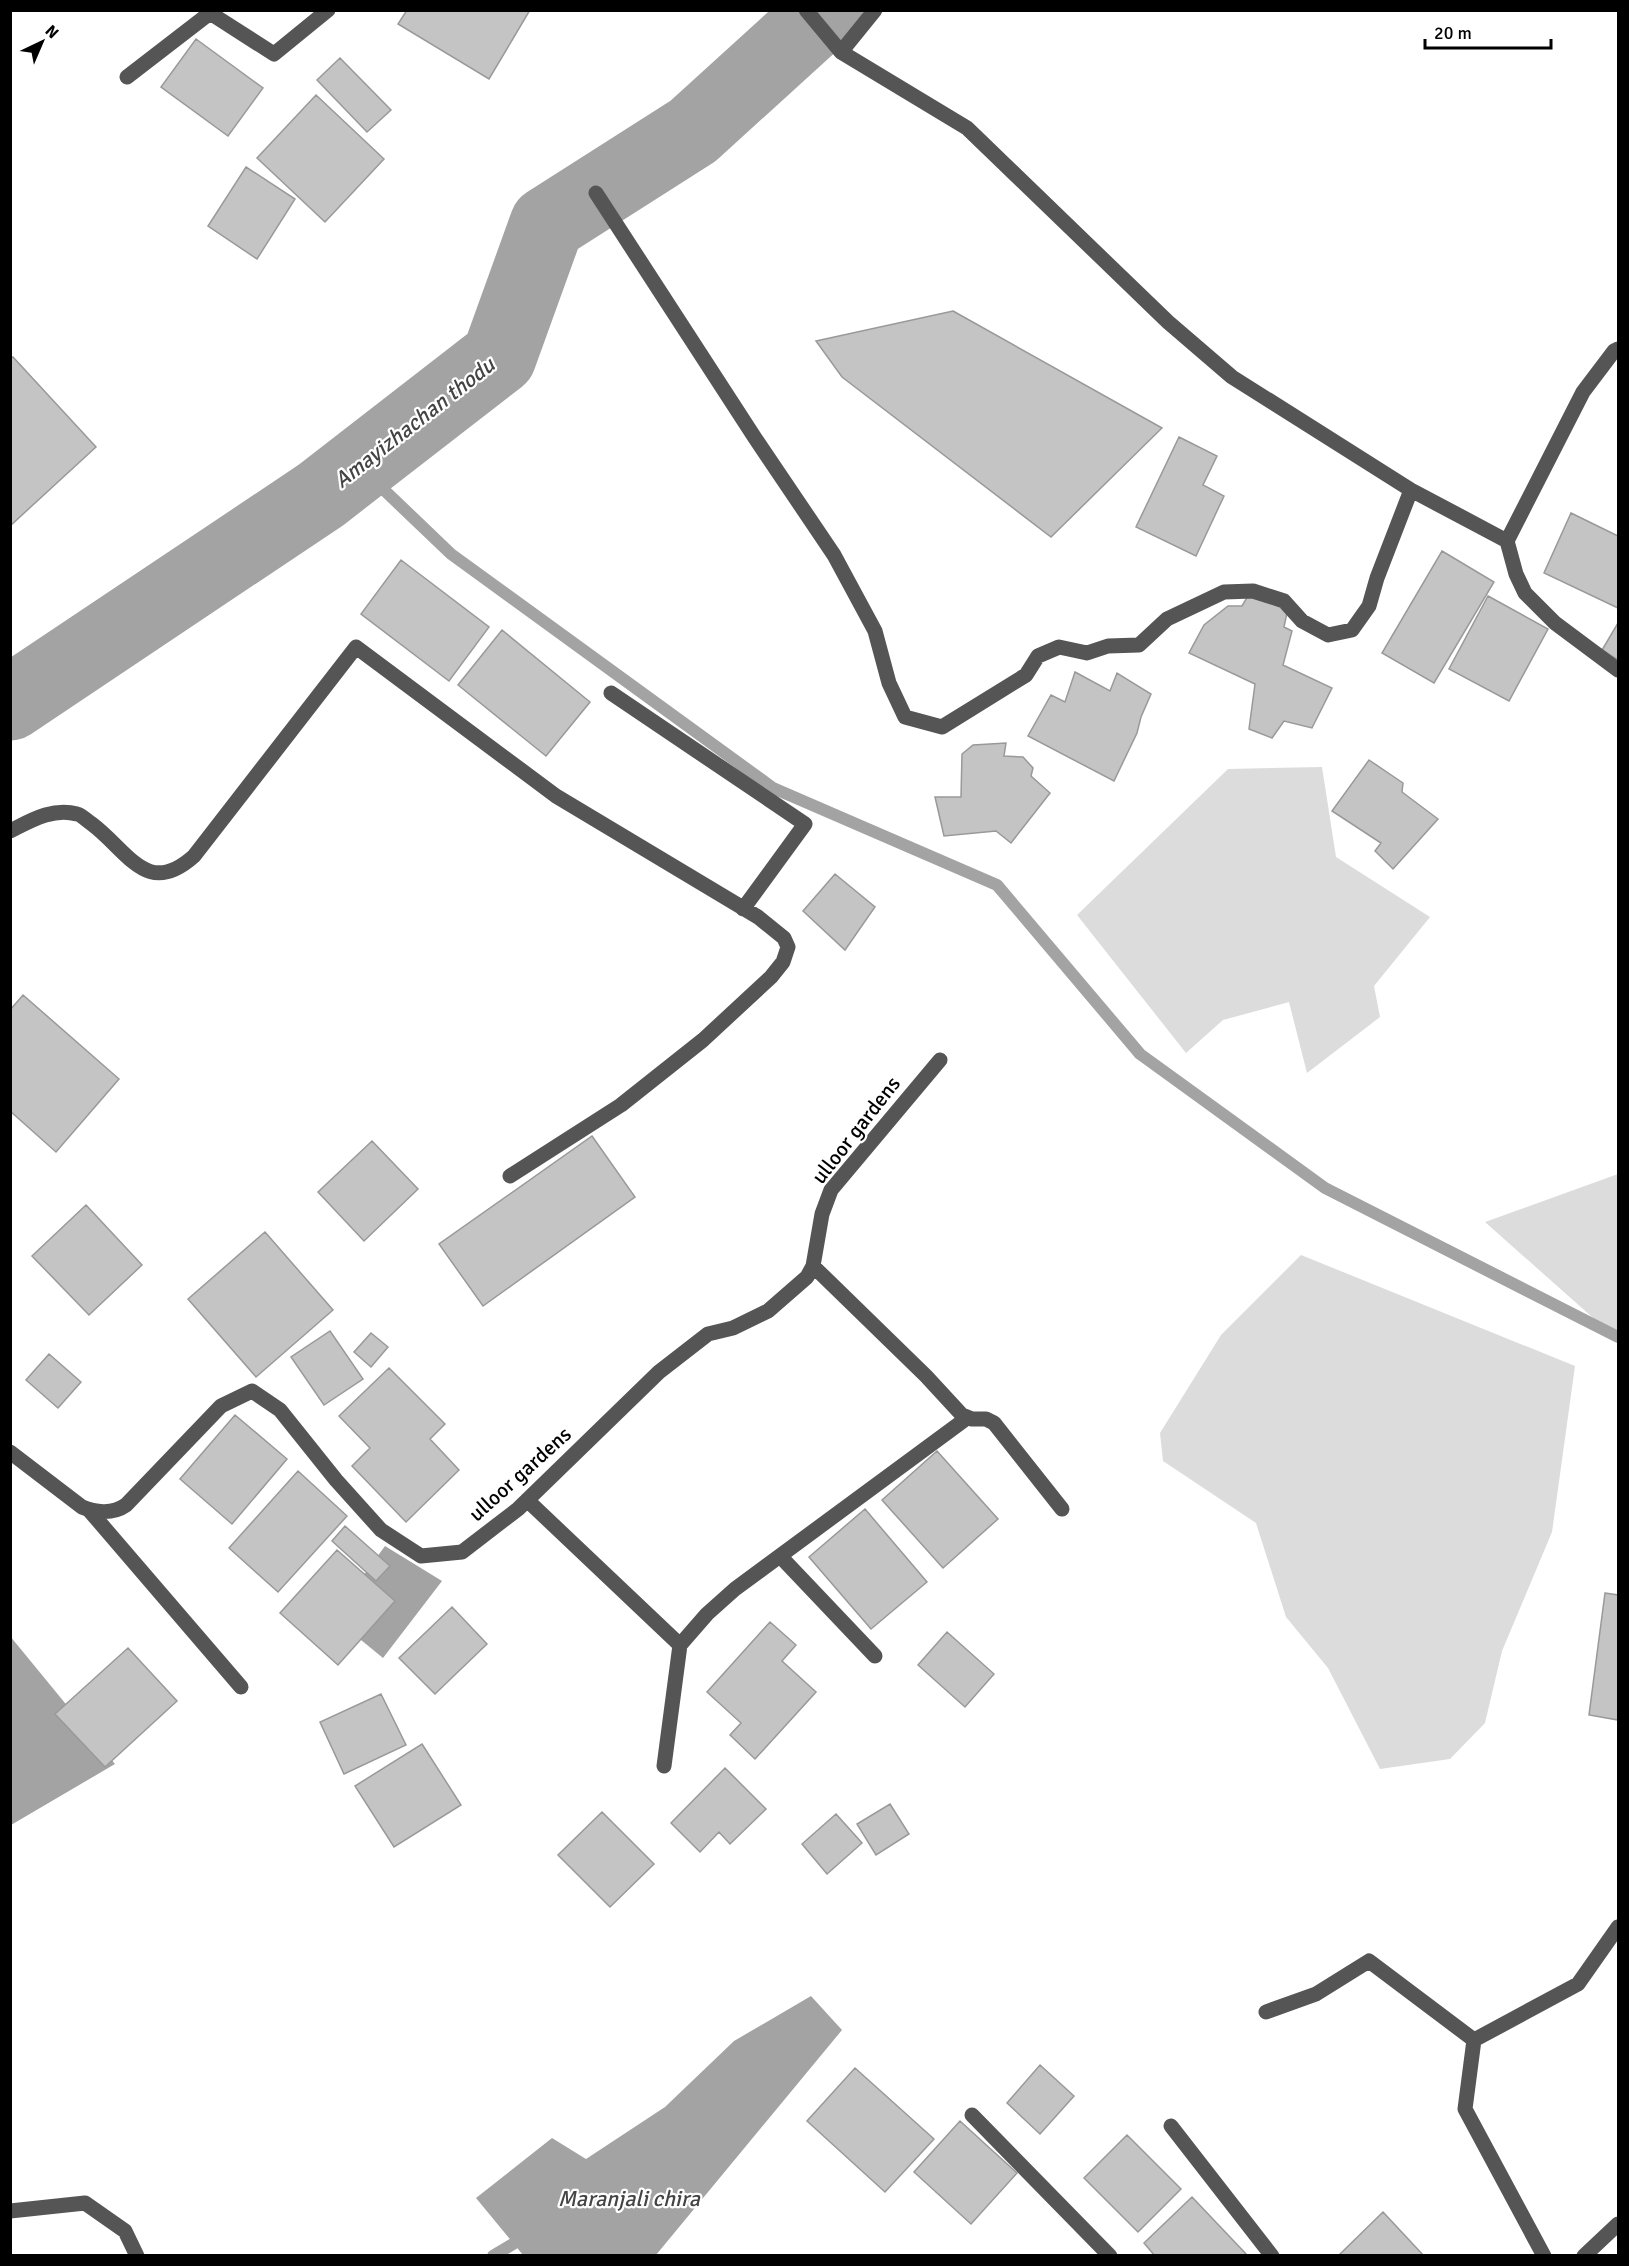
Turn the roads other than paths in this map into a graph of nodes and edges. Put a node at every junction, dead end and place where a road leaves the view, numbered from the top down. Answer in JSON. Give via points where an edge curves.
{"nodes":[{"id":1,"x":328,"y":10,"type":"edge"},
{"id":2,"x":806,"y":10,"type":"edge"},
{"id":3,"x":875,"y":10,"type":"edge"},
{"id":4,"x":841,"y":52,"type":"junction"},
{"id":5,"x":127,"y":77,"type":"dead end"},
{"id":6,"x":597,"y":193,"type":"dead end"},
{"id":7,"x":1618,"y":349,"type":"edge"},
{"id":8,"x":1411,"y":490,"type":"junction"},
{"id":9,"x":1507,"y":541,"type":"junction"},
{"id":10,"x":1618,"y":670,"type":"edge"},
{"id":11,"x":611,"y":693,"type":"dead end"},
{"id":12,"x":10,"y":831,"type":"edge"},
{"id":13,"x":743,"y":909,"type":"junction"},
{"id":14,"x":940,"y":1060,"type":"dead end"},
{"id":15,"x":510,"y":1176,"type":"dead end"},
{"id":16,"x":813,"y":1266,"type":"junction"},
{"id":17,"x":967,"y":1418,"type":"junction"},
{"id":18,"x":10,"y":1452,"type":"edge"},
{"id":19,"x":527,"y":1500,"type":"junction"},
{"id":20,"x":1062,"y":1509,"type":"dead end"},
{"id":21,"x":89,"y":1510,"type":"junction"},
{"id":22,"x":780,"y":1556,"type":"junction"},
{"id":23,"x":680,"y":1646,"type":"junction"},
{"id":24,"x":875,"y":1656,"type":"dead end"},
{"id":25,"x":242,"y":1687,"type":"dead end"},
{"id":26,"x":664,"y":1766,"type":"dead end"},
{"id":27,"x":1618,"y":1927,"type":"edge"},
{"id":28,"x":1266,"y":2012,"type":"dead end"},
{"id":29,"x":1474,"y":2040,"type":"junction"},
{"id":30,"x":972,"y":2115,"type":"dead end"},
{"id":31,"x":1171,"y":2126,"type":"dead end"},
{"id":32,"x":10,"y":2211,"type":"edge"},
{"id":33,"x":1618,"y":2224,"type":"edge"},
{"id":34,"x":137,"y":2256,"type":"edge"},
{"id":35,"x":1110,"y":2256,"type":"edge"},
{"id":36,"x":1272,"y":2256,"type":"edge"},
{"id":37,"x":1544,"y":2256,"type":"edge"},
{"id":38,"x":1584,"y":2256,"type":"edge"}],
"edges":[{"from":1,"to":5,"type":"street","via":[[274,54],[210,13]]},
{"from":2,"to":4,"type":"street"},
{"from":3,"to":4,"type":"street"},
{"from":4,"to":8,"type":"street","via":[[967,128],[1177,330],[1232,377]]},
{"from":6,"to":8,"type":"street","via":[[834,555],[875,631],[889,683],[905,717],[942,727],[1026,675],[1038,656],[1059,647],[1087,653],[1108,646],[1140,645],[1167,619],[1224,592],[1253,591],[1284,601],[1302,621],[1328,635],[1352,630],[1369,606]]},
{"from":7,"to":9,"type":"street","via":[[1582,392]]},
{"from":8,"to":9,"type":"street"},
{"from":9,"to":10,"type":"street","via":[[1525,593],[1555,622]]},
{"from":11,"to":13,"type":"street","via":[[805,824]]},
{"from":12,"to":13,"type":"street","via":[[38,817],[59,812],[78,814],[140,868],[163,874],[180,868],[194,856],[356,647],[556,796]]},
{"from":13,"to":15,"type":"street","via":[[786,941],[786,956],[771,977],[703,1040],[621,1105]]},
{"from":14,"to":16,"type":"street","name":"ulloor gardens","via":[[831,1190],[822,1214]]},
{"from":16,"to":17,"type":"street"},
{"from":16,"to":19,"type":"street","name":"ulloor gardens","via":[[768,1311],[733,1328],[708,1334],[659,1372]]},
{"from":17,"to":20,"type":"street","via":[[981,1417],[994,1423]]},
{"from":17,"to":22,"type":"street"},
{"from":18,"to":21,"type":"street"},
{"from":19,"to":21,"type":"street","name":"ulloor gardens","via":[[462,1552],[421,1556],[381,1530],[280,1410],[252,1391],[221,1406],[126,1505],[113,1511]]},
{"from":19,"to":23,"type":"street"},
{"from":21,"to":25,"type":"street"},
{"from":22,"to":23,"type":"street","via":[[728,1595]]},
{"from":22,"to":24,"type":"street"},
{"from":23,"to":26,"type":"street"},
{"from":27,"to":29,"type":"street","via":[[1578,1984]]},
{"from":28,"to":29,"type":"street","via":[[1316,1994],[1369,1960]]},
{"from":29,"to":37,"type":"street","via":[[1465,2109]]},
{"from":30,"to":35,"type":"street"},
{"from":31,"to":36,"type":"street"},
{"from":32,"to":34,"type":"street","via":[[85,2203],[125,2231]]},
{"from":33,"to":38,"type":"street"}]}
